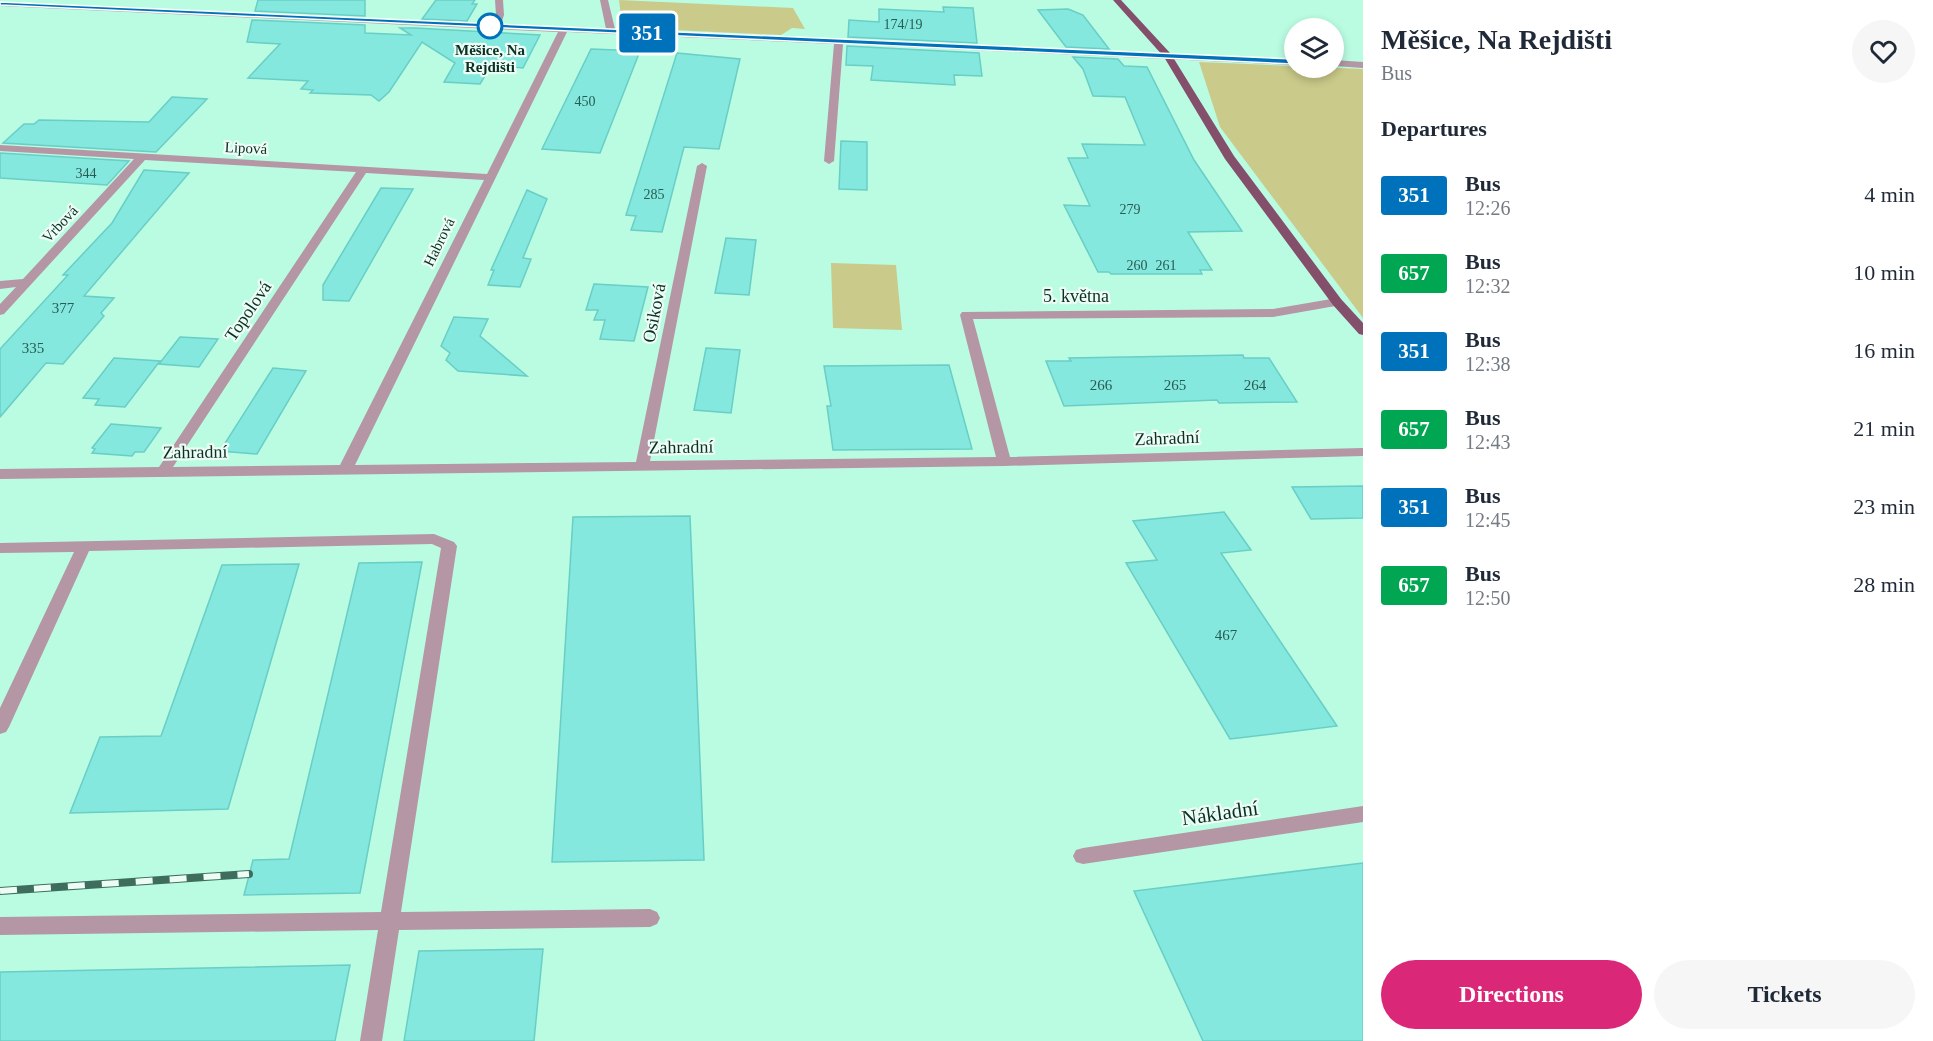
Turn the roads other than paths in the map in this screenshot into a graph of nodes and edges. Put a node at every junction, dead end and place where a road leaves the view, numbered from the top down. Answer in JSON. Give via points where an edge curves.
{"nodes":[{"id":1,"x":499,"y":0,"type":"edge"},
{"id":2,"x":604,"y":0,"type":"edge"},
{"id":3,"x":1117,"y":0,"type":"edge"},
{"id":4,"x":0,"y":4,"type":"edge"},
{"id":5,"x":496,"y":26,"type":"junction"},
{"id":6,"x":611,"y":27,"type":"junction"},
{"id":7,"x":564,"y":29,"type":"junction"},
{"id":8,"x":839,"y":41,"type":"junction"},
{"id":9,"x":1168,"y":56,"type":"junction"},
{"id":10,"x":1284,"y":62,"type":"edge"},
{"id":11,"x":1344,"y":64,"type":"edge"},
{"id":12,"x":1363,"y":65,"type":"edge"},
{"id":13,"x":0,"y":148,"type":"edge"},
{"id":14,"x":142,"y":157,"type":"junction"},
{"id":15,"x":829,"y":162,"type":"dead end"},
{"id":16,"x":702,"y":166,"type":"dead end"},
{"id":17,"x":363,"y":169,"type":"junction"},
{"id":18,"x":490,"y":177,"type":"junction"},
{"id":19,"x":26,"y":282,"type":"junction"},
{"id":20,"x":0,"y":285,"type":"edge"},
{"id":21,"x":1337,"y":302,"type":"junction"},
{"id":22,"x":0,"y":311,"type":"edge"},
{"id":23,"x":1363,"y":331,"type":"edge"},
{"id":24,"x":1363,"y":452,"type":"edge"},
{"id":25,"x":1004,"y":462,"type":"junction"},
{"id":26,"x":642,"y":467,"type":"junction"},
{"id":27,"x":345,"y":470,"type":"junction"},
{"id":28,"x":163,"y":472,"type":"junction"},
{"id":29,"x":0,"y":474,"type":"edge"},
{"id":30,"x":84,"y":546,"type":"junction"},
{"id":31,"x":0,"y":548,"type":"edge"},
{"id":32,"x":0,"y":727,"type":"edge"},
{"id":33,"x":1363,"y":814,"type":"edge"},
{"id":34,"x":1083,"y":856,"type":"dead end"},
{"id":35,"x":650,"y":918,"type":"dead end"},
{"id":36,"x":390,"y":921,"type":"junction"},
{"id":37,"x":0,"y":926,"type":"edge"},
{"id":38,"x":371,"y":1041,"type":"edge"}],
"edges":[{"from":1,"to":5,"type":"street"},
{"from":2,"to":6,"type":"street"},
{"from":3,"to":9,"type":"main road"},
{"from":4,"to":5,"type":"street","via":[[227,10]]},
{"from":5,"to":7,"type":"street"},
{"from":6,"to":7,"type":"street"},
{"from":6,"to":8,"type":"street"},
{"from":7,"to":18,"type":"street","name":"Habrová"},
{"from":8,"to":9,"type":"street"},
{"from":8,"to":15,"type":"street"},
{"from":9,"to":10,"type":"street"},
{"from":9,"to":21,"type":"main road","via":[[1229,157]]},
{"from":11,"to":12,"type":"street"},
{"from":13,"to":14,"type":"street","name":"Lipová"},
{"from":14,"to":17,"type":"street","name":"Lipová"},
{"from":14,"to":19,"type":"street","name":"Vrbová"},
{"from":16,"to":26,"type":"street","name":"Osiková"},
{"from":17,"to":18,"type":"street","name":"Lipová"},
{"from":17,"to":28,"type":"street","name":"Topolová"},
{"from":18,"to":27,"type":"street","name":"Habrová"},
{"from":19,"to":20,"type":"street"},
{"from":19,"to":22,"type":"street","name":"Vrbová"},
{"from":21,"to":23,"type":"main road"},
{"from":21,"to":25,"type":"street","name":"5. května","via":[[1273,313],[966,315]]},
{"from":24,"to":25,"type":"street","name":"Zahradní"},
{"from":25,"to":26,"type":"street","name":"Zahradní"},
{"from":26,"to":27,"type":"street","name":"Zahradní"},
{"from":27,"to":28,"type":"street","name":"Zahradní"},
{"from":28,"to":29,"type":"street","name":"Zahradní"},
{"from":30,"to":31,"type":"street"},
{"from":30,"to":32,"type":"street"},
{"from":30,"to":36,"type":"street","via":[[434,539],[449,546]]},
{"from":33,"to":34,"type":"street","name":"Nákladní"},
{"from":35,"to":36,"type":"street"},
{"from":36,"to":37,"type":"street"},
{"from":36,"to":38,"type":"street"}]}
